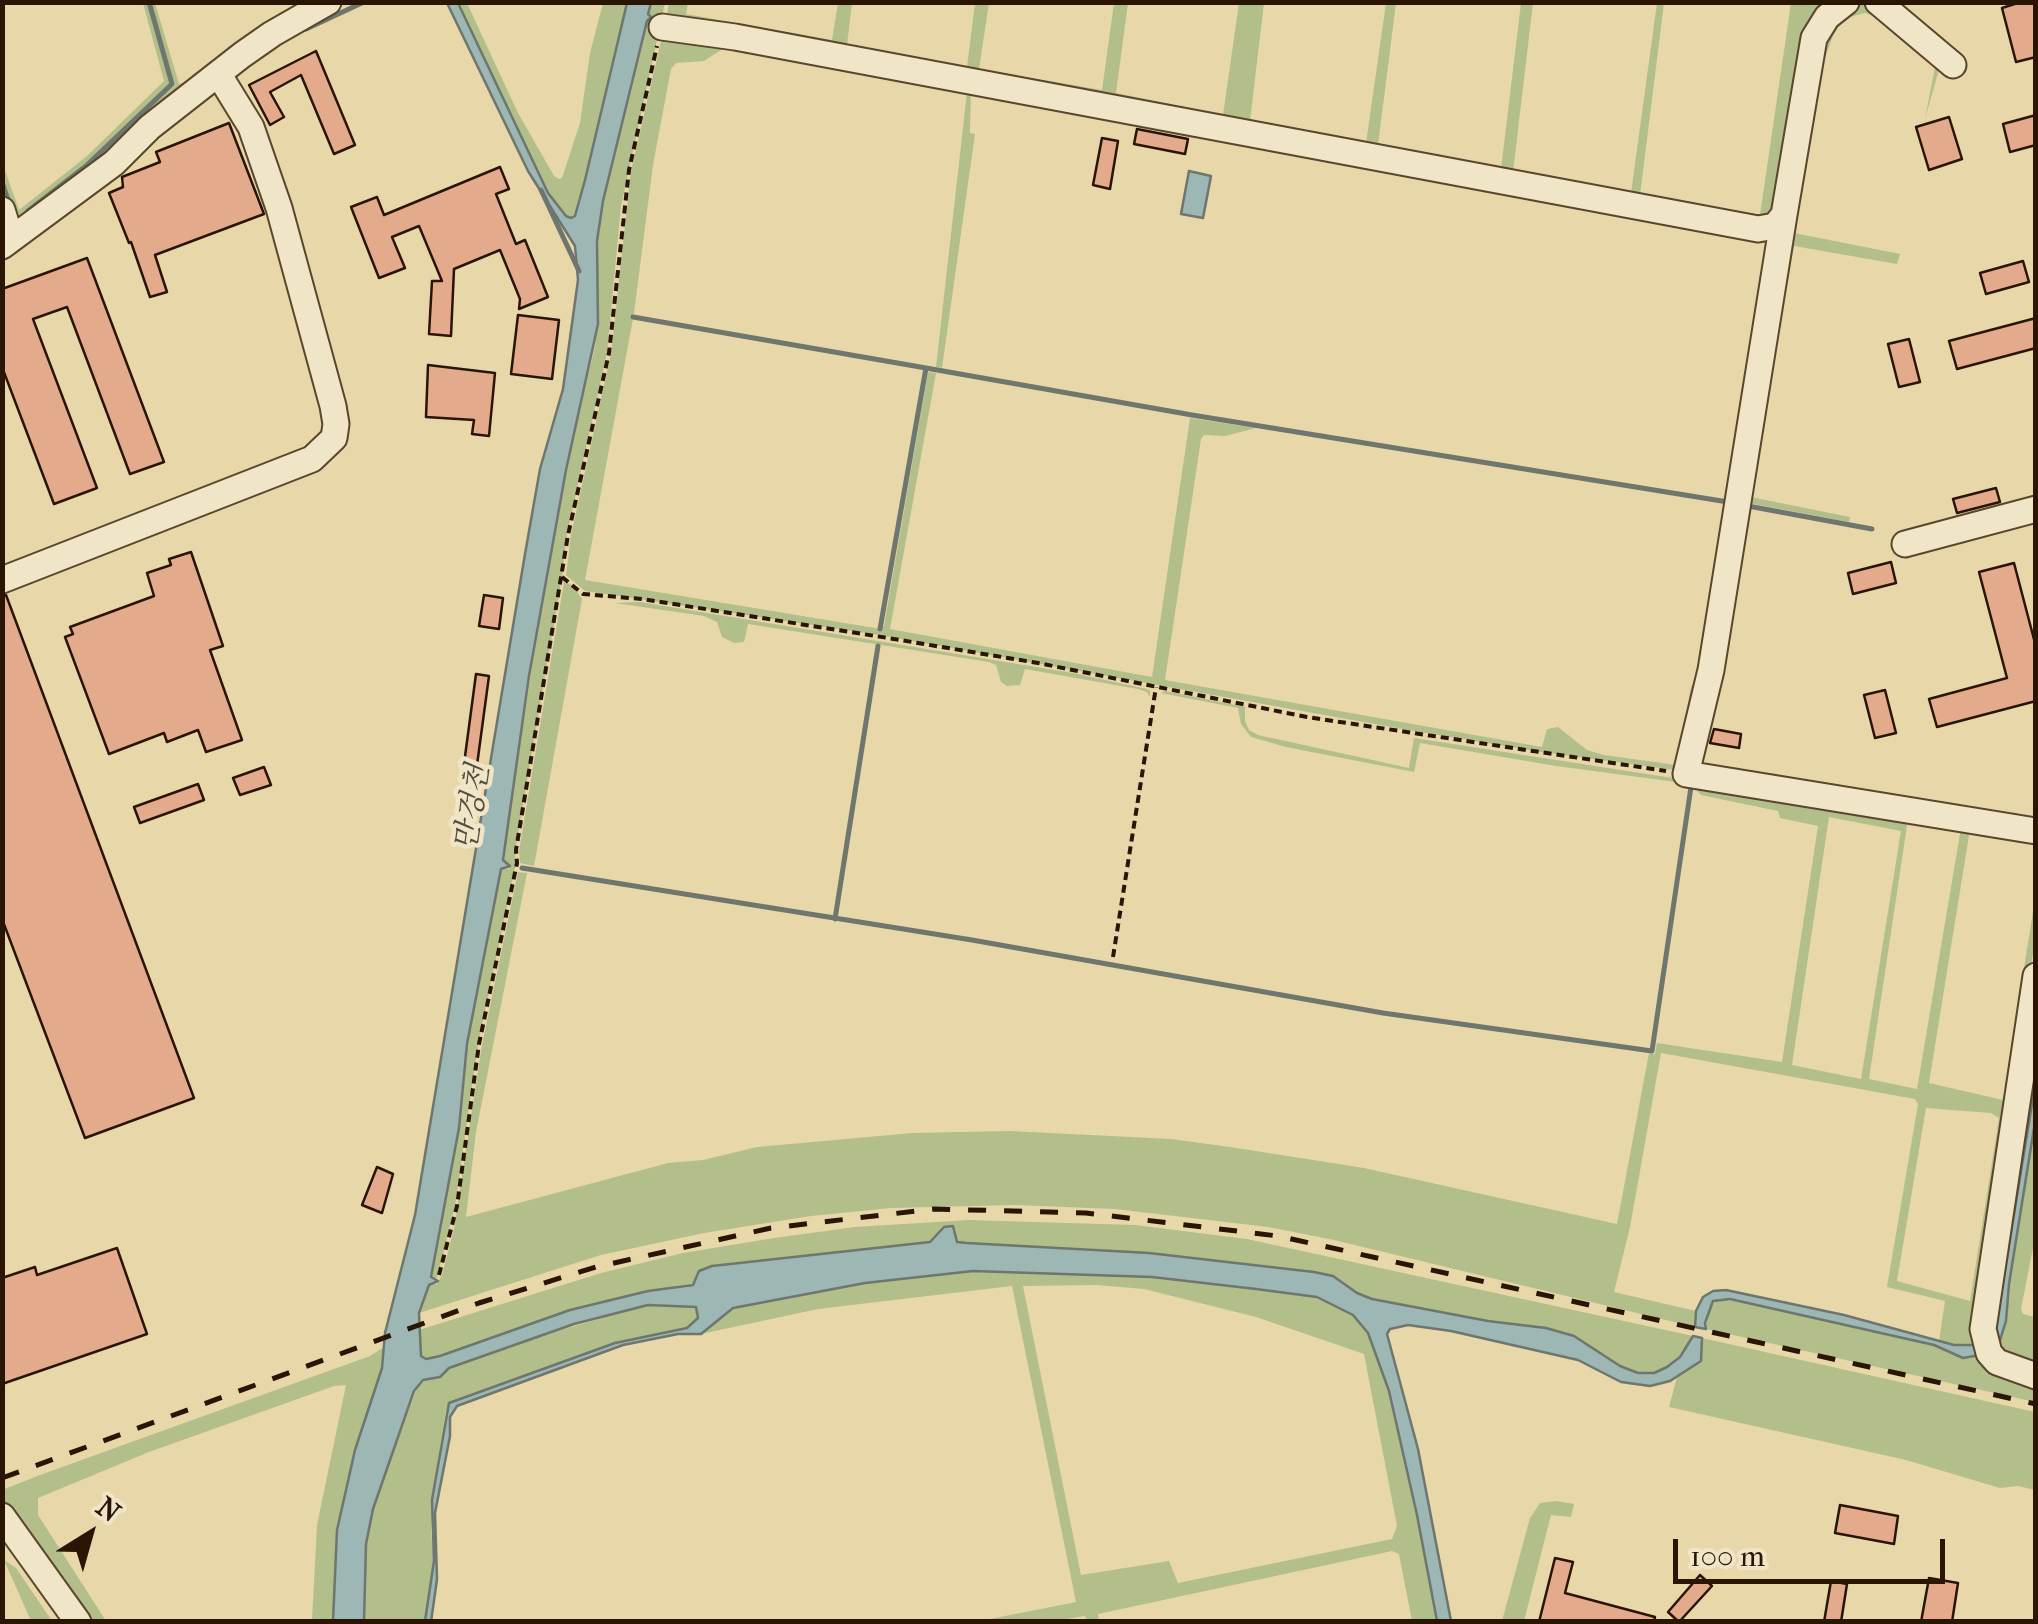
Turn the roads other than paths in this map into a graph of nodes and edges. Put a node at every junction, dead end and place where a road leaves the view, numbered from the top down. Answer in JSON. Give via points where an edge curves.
{"nodes":[{"id":1,"x":328,"y":2,"type":"edge"},
{"id":2,"x":1846,"y":2,"type":"edge"},
{"id":3,"x":1878,"y":2,"type":"edge"},
{"id":4,"x":662,"y":27,"type":"road end"},
{"id":5,"x":1953,"y":64,"type":"dead end"},
{"id":6,"x":219,"y":75,"type":"junction"},
{"id":7,"x":2,"y":210,"type":"edge"},
{"id":8,"x":1784,"y":214,"type":"junction"},
{"id":9,"x":7,"y":242,"type":"edge"},
{"id":10,"x":2036,"y":509,"type":"edge"},
{"id":11,"x":1905,"y":544,"type":"dead end"},
{"id":12,"x":2,"y":580,"type":"edge"},
{"id":13,"x":2036,"y":831,"type":"edge"},
{"id":14,"x":2036,"y":976,"type":"edge"},
{"id":15,"x":2036,"y":1376,"type":"edge"},
{"id":16,"x":4,"y":1521,"type":"edge"},
{"id":17,"x":78,"y":1622,"type":"edge"}],
"edges":[{"from":1,"to":6,"type":"street"},
{"from":2,"to":8,"type":"street","via":[[1814,38]]},
{"from":3,"to":5,"type":"street"},
{"from":4,"to":8,"type":"street","via":[[1758,230],[1775,226]]},
{"from":6,"to":9,"type":"street"},
{"from":6,"to":12,"type":"street","via":[[251,126],[279,208],[334,406],[334,438],[312,460]]},
{"from":7,"to":9,"type":"street"},
{"from":8,"to":13,"type":"street","via":[[1711,670],[1686,774]]},
{"from":10,"to":11,"type":"street"},
{"from":14,"to":15,"type":"street","via":[[1984,1329],[1997,1362]]},
{"from":16,"to":17,"type":"street"}]}
